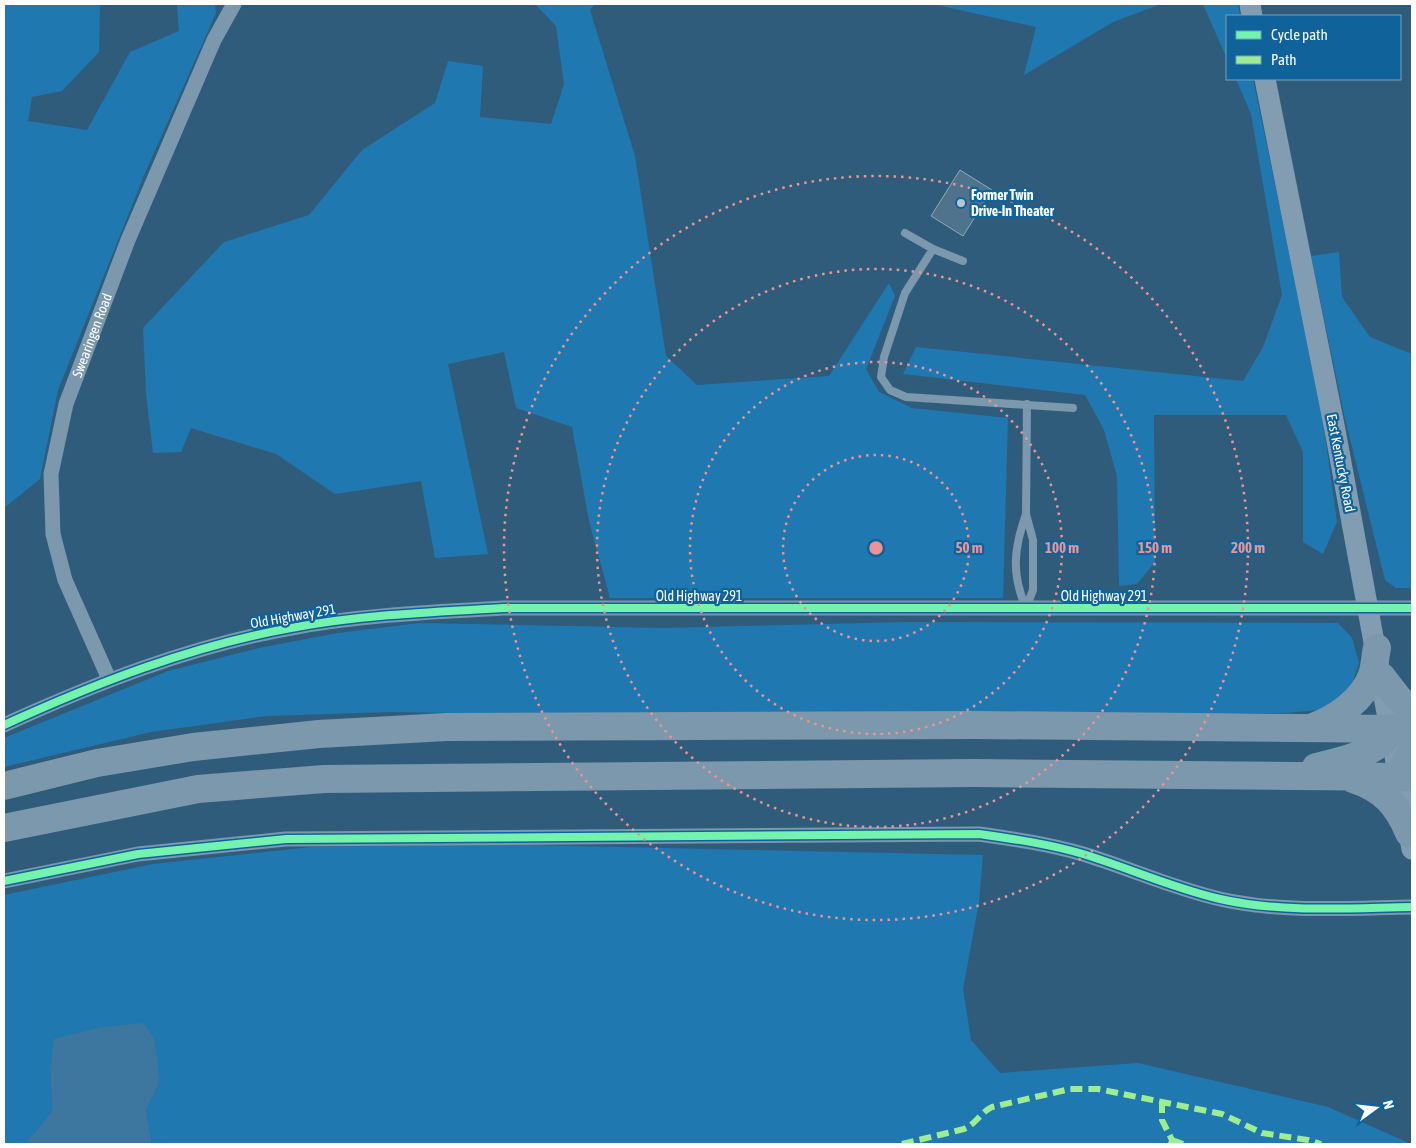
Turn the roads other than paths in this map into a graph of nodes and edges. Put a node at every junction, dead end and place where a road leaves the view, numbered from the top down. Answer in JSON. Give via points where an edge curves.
{"nodes":[{"id":1,"x":234,"y":4,"type":"edge"},
{"id":2,"x":1265,"y":80,"type":"edge"},
{"id":3,"x":904,"y":233,"type":"dead end"},
{"id":4,"x":933,"y":249,"type":"junction"},
{"id":5,"x":963,"y":262,"type":"dead end"},
{"id":6,"x":1027,"y":404,"type":"junction"},
{"id":7,"x":1073,"y":408,"type":"dead end"},
{"id":8,"x":1026,"y":514,"type":"junction"},
{"id":9,"x":1026,"y":608,"type":"junction"},
{"id":10,"x":1369,"y":608,"type":"junction"},
{"id":11,"x":1412,"y":608,"type":"edge"},
{"id":12,"x":1376,"y":648,"type":"junction"},
{"id":13,"x":1382,"y":677,"type":"junction"},
{"id":14,"x":109,"y":679,"type":"junction"},
{"id":15,"x":1412,"y":709,"type":"edge"},
{"id":16,"x":4,"y":725,"type":"edge"},
{"id":17,"x":1311,"y":727,"type":"junction"},
{"id":18,"x":1402,"y":728,"type":"edge"},
{"id":19,"x":1412,"y":750,"type":"edge"},
{"id":20,"x":1278,"y":776,"type":"junction"},
{"id":21,"x":1347,"y":776,"type":"junction"},
{"id":22,"x":1405,"y":777,"type":"edge"},
{"id":23,"x":4,"y":786,"type":"edge"},
{"id":24,"x":4,"y":828,"type":"edge"},
{"id":25,"x":1411,"y":841,"type":"edge"},
{"id":26,"x":4,"y":881,"type":"edge"},
{"id":27,"x":1412,"y":908,"type":"edge"}],
"edges":[{"from":1,"to":14,"type":"street","name":"Swearingen Road","via":[[214,40],[128,240],[66,404],[51,474],[53,534],[65,580]]},
{"from":2,"to":10,"type":"main road","name":"East Kentucky Road"},
{"from":3,"to":4,"type":"lane"},
{"from":4,"to":5,"type":"lane"},
{"from":4,"to":6,"type":"lane","via":[[905,293],[884,357],[881,377],[890,390],[906,397]]},
{"from":6,"to":7,"type":"lane"},
{"from":6,"to":8,"type":"lane"},
{"from":8,"to":9,"type":"lane","via":[[1033,540],[1033,590]]},
{"from":8,"to":9,"type":"lane","via":[[1016,543],[1017,589]]},
{"from":9,"to":10,"type":"street","name":"Old Highway 291"},
{"from":9,"to":14,"type":"street","name":"Old Highway 291","via":[[502,608],[400,613],[290,628],[235,640]]},
{"from":10,"to":11,"type":"street","name":"Old Highway 291"},
{"from":10,"to":12,"type":"main road","name":"East Kentucky Road"},
{"from":12,"to":13,"type":"main road","name":"East Kentucky Road"},
{"from":12,"to":17,"type":"highway","via":[[1372,675],[1360,695],[1346,709]]},
{"from":13,"to":15,"type":"highway","via":[[1399,700]]},
{"from":13,"to":18,"type":"main road","name":"East Kentucky Road"},
{"from":14,"to":16,"type":"street","name":"Old Highway 291"},
{"from":17,"to":18,"type":"highway"},
{"from":17,"to":23,"type":"highway","via":[[446,727],[319,734],[193,747],[97,763]]},
{"from":18,"to":20,"type":"highway","via":[[1357,756]]},
{"from":18,"to":22,"type":"main road","name":"East Kentucky Road"},
{"from":19,"to":22,"type":"highway"},
{"from":20,"to":21,"type":"highway"},
{"from":20,"to":24,"type":"highway","via":[[974,773],[324,779],[198,789]]},
{"from":21,"to":22,"type":"highway"},
{"from":21,"to":25,"type":"highway","via":[[1373,786],[1387,797]]},
{"from":22,"to":25,"type":"main road","name":"East Kentucky Road"},
{"from":26,"to":27,"type":"street","via":[[138,854],[286,839],[979,834],[1033,841],[1084,854],[1175,888],[1221,899],[1266,906]]}]}
